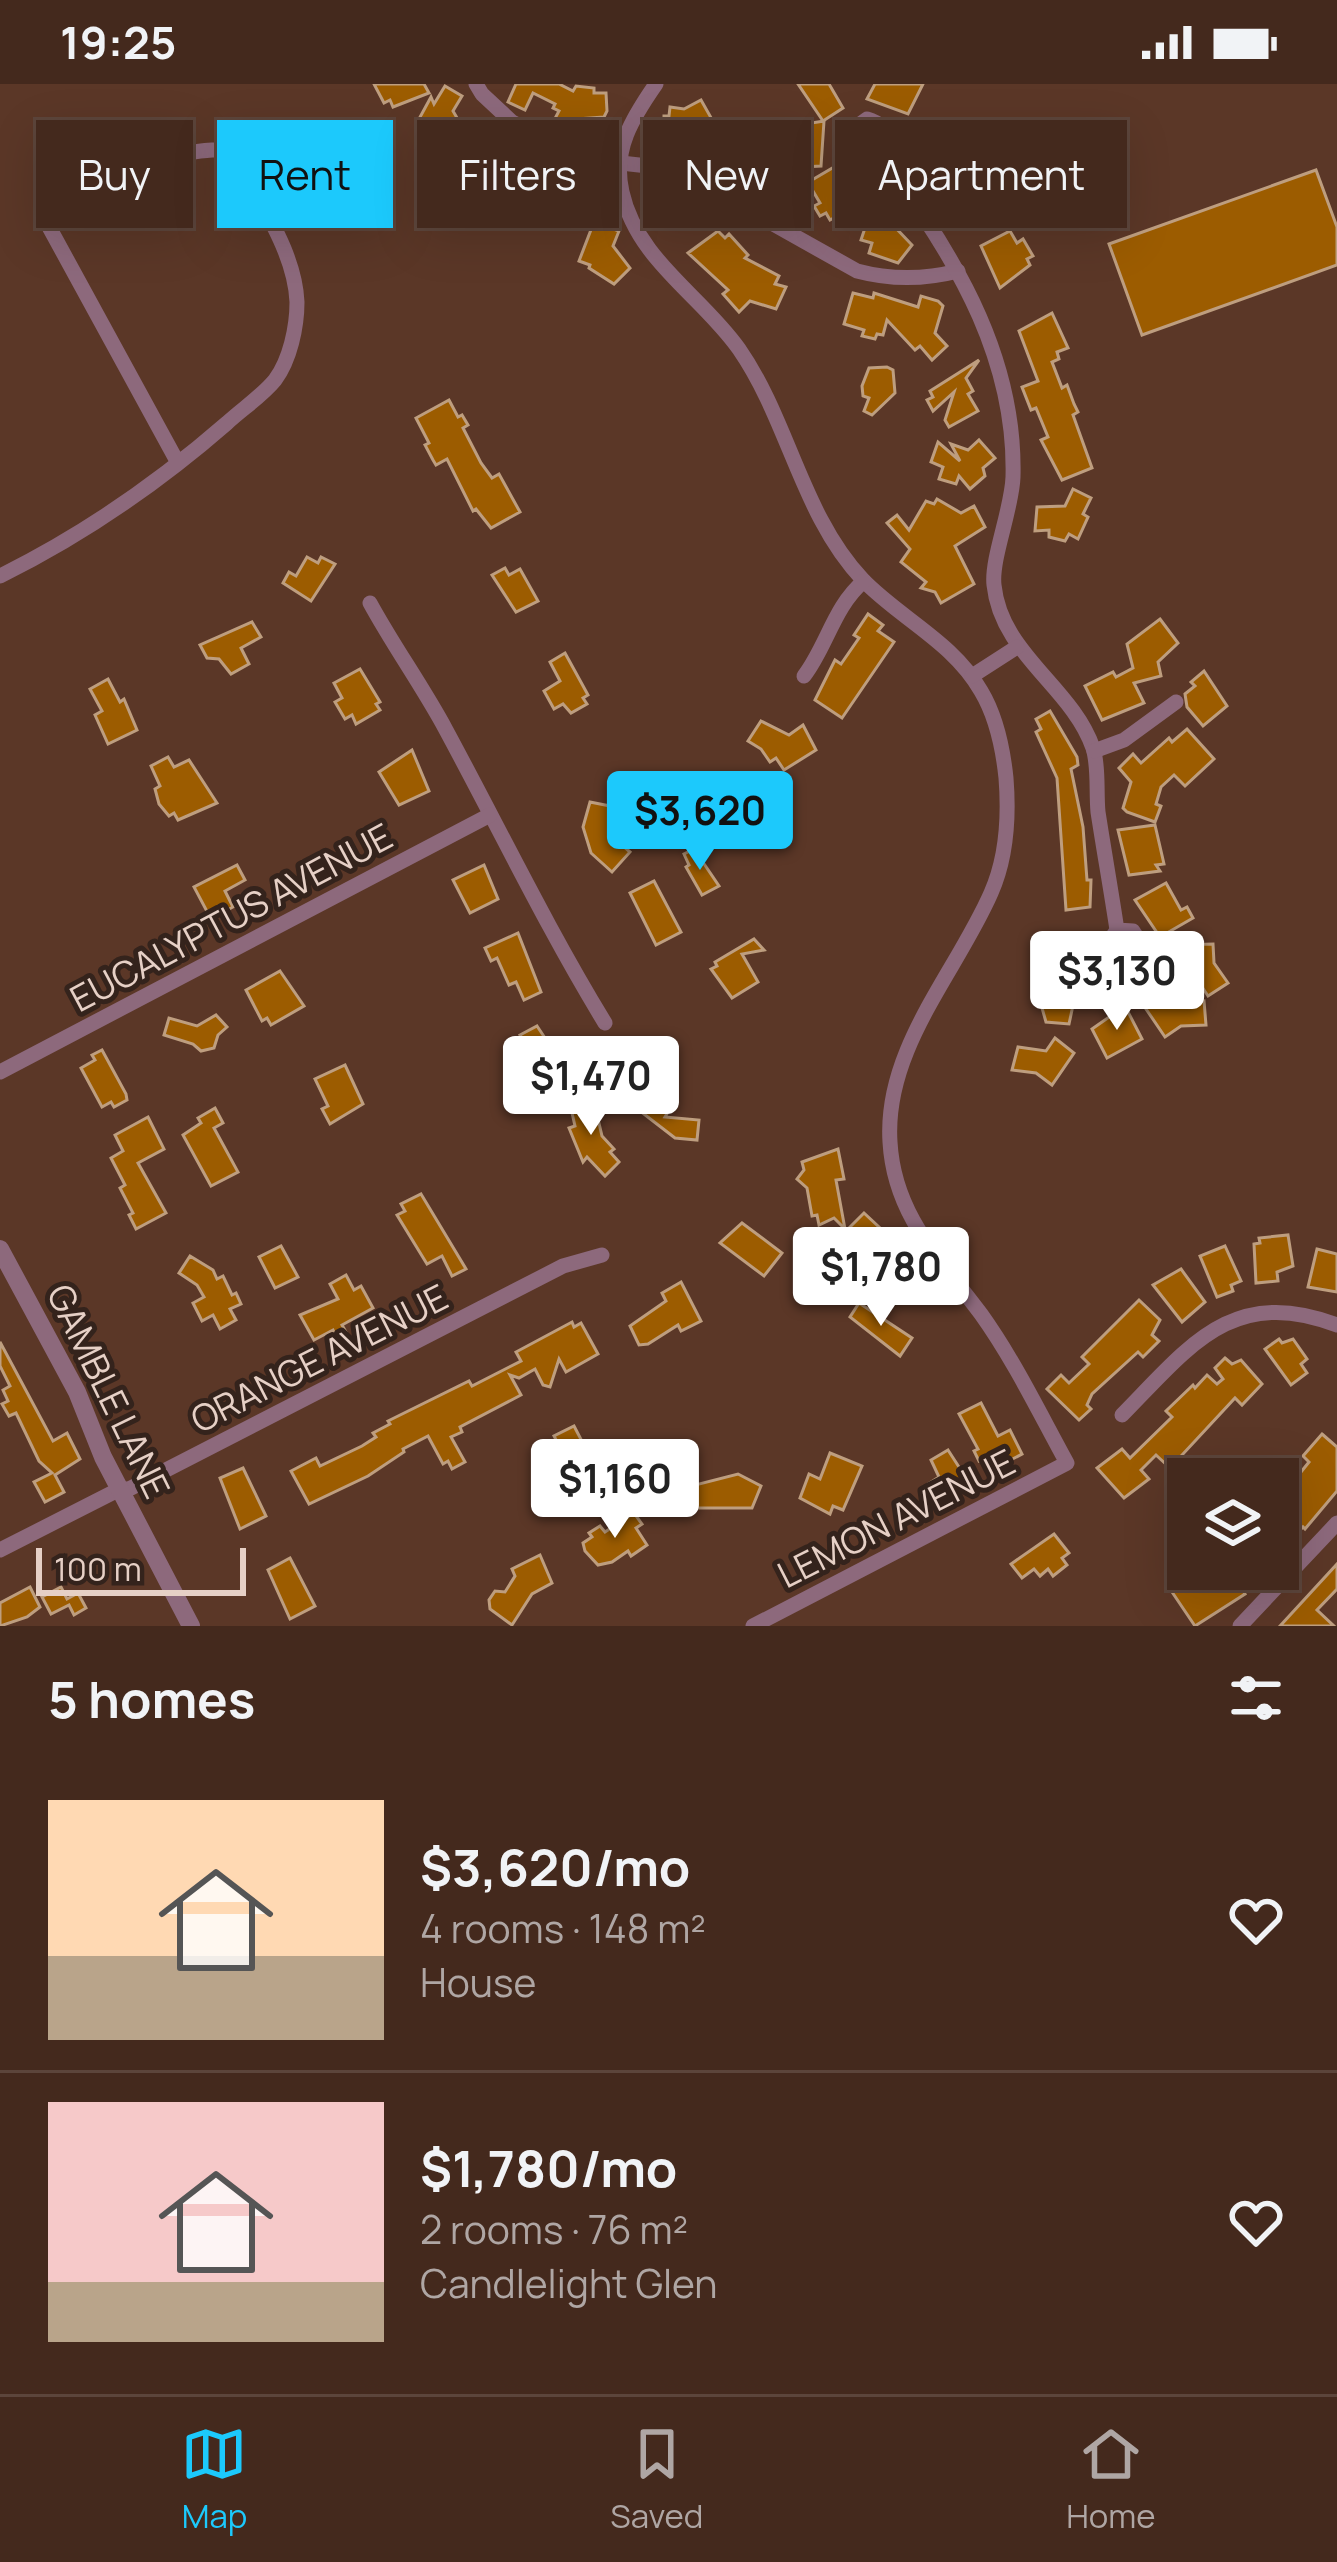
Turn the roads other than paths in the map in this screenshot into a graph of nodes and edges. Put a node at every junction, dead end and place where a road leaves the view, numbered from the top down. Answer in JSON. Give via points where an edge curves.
{"nodes":[{"id":1,"x":476,"y":84,"type":"edge"},
{"id":2,"x":656,"y":84,"type":"edge"},
{"id":3,"x":621,"y":165,"type":"junction"},
{"id":4,"x":930,"y":228,"type":"edge"},
{"id":5,"x":958,"y":271,"type":"junction"},
{"id":6,"x":178,"y":463,"type":"junction"},
{"id":7,"x":0,"y":576,"type":"edge"},
{"id":8,"x":864,"y":581,"type":"junction"},
{"id":9,"x":370,"y":603,"type":"dead end"},
{"id":10,"x":1017,"y":647,"type":"junction"},
{"id":11,"x":804,"y":676,"type":"dead end"},
{"id":12,"x":971,"y":676,"type":"junction"},
{"id":13,"x":1176,"y":701,"type":"dead end"},
{"id":14,"x":1094,"y":751,"type":"junction"},
{"id":15,"x":490,"y":814,"type":"junction"},
{"id":16,"x":1117,"y":930,"type":"dead end"},
{"id":17,"x":605,"y":1023,"type":"dead end"},
{"id":18,"x":0,"y":1072,"type":"edge"},
{"id":19,"x":0,"y":1249,"type":"edge"},
{"id":20,"x":602,"y":1255,"type":"dead end"},
{"id":21,"x":1337,"y":1325,"type":"edge"},
{"id":22,"x":1122,"y":1415,"type":"dead end"},
{"id":23,"x":121,"y":1491,"type":"junction"},
{"id":24,"x":1337,"y":1523,"type":"edge"},
{"id":25,"x":0,"y":1550,"type":"edge"},
{"id":26,"x":191,"y":1626,"type":"edge"},
{"id":27,"x":753,"y":1626,"type":"edge"},
{"id":28,"x":1240,"y":1626,"type":"edge"}],
"edges":[{"from":1,"to":3,"type":"street","via":[[512,122],[585,159]]},
{"from":2,"to":3,"type":"street","via":[[630,121]]},
{"from":3,"to":5,"type":"street","via":[[698,180],[857,271],[899,278]]},
{"from":3,"to":8,"type":"street","via":[[638,237],[738,347],[822,521]]},
{"from":4,"to":5,"type":"street"},
{"from":5,"to":10,"type":"street","via":[[1005,385],[1011,423],[1013,480],[994,586]]},
{"from":6,"to":6,"type":"street","via":[[275,379],[293,340],[292,268],[243,166],[214,150],[69,175],[50,183],[42,207]]},
{"from":6,"to":7,"type":"street","via":[[68,542]]},
{"from":8,"to":11,"type":"street"},
{"from":8,"to":12,"type":"street"},
{"from":9,"to":15,"type":"street"},
{"from":10,"to":12,"type":"street"},
{"from":10,"to":14,"type":"street","via":[[1078,716]]},
{"from":12,"to":27,"type":"street","name":"LEMON AVENUE","via":[[1004,756],[1006,832],[991,893],[898,1076],[890,1144],[895,1184],[914,1228],[982,1316],[1067,1463]]},
{"from":13,"to":14,"type":"street","via":[[1124,740]]},
{"from":14,"to":16,"type":"street"},
{"from":15,"to":17,"type":"street"},
{"from":15,"to":18,"type":"street","name":"EUCALYPTUS AVENUE"},
{"from":19,"to":23,"type":"street","name":"GAMBLE LANE"},
{"from":20,"to":23,"type":"street","name":"ORANGE AVENUE","via":[[563,1266]]},
{"from":21,"to":22,"type":"street","via":[[1288,1311],[1238,1316],[1192,1343]]},
{"from":23,"to":25,"type":"street","name":"ORANGE AVENUE"},
{"from":23,"to":26,"type":"street","name":"GAMBLE LANE"},
{"from":24,"to":28,"type":"street"}]}
